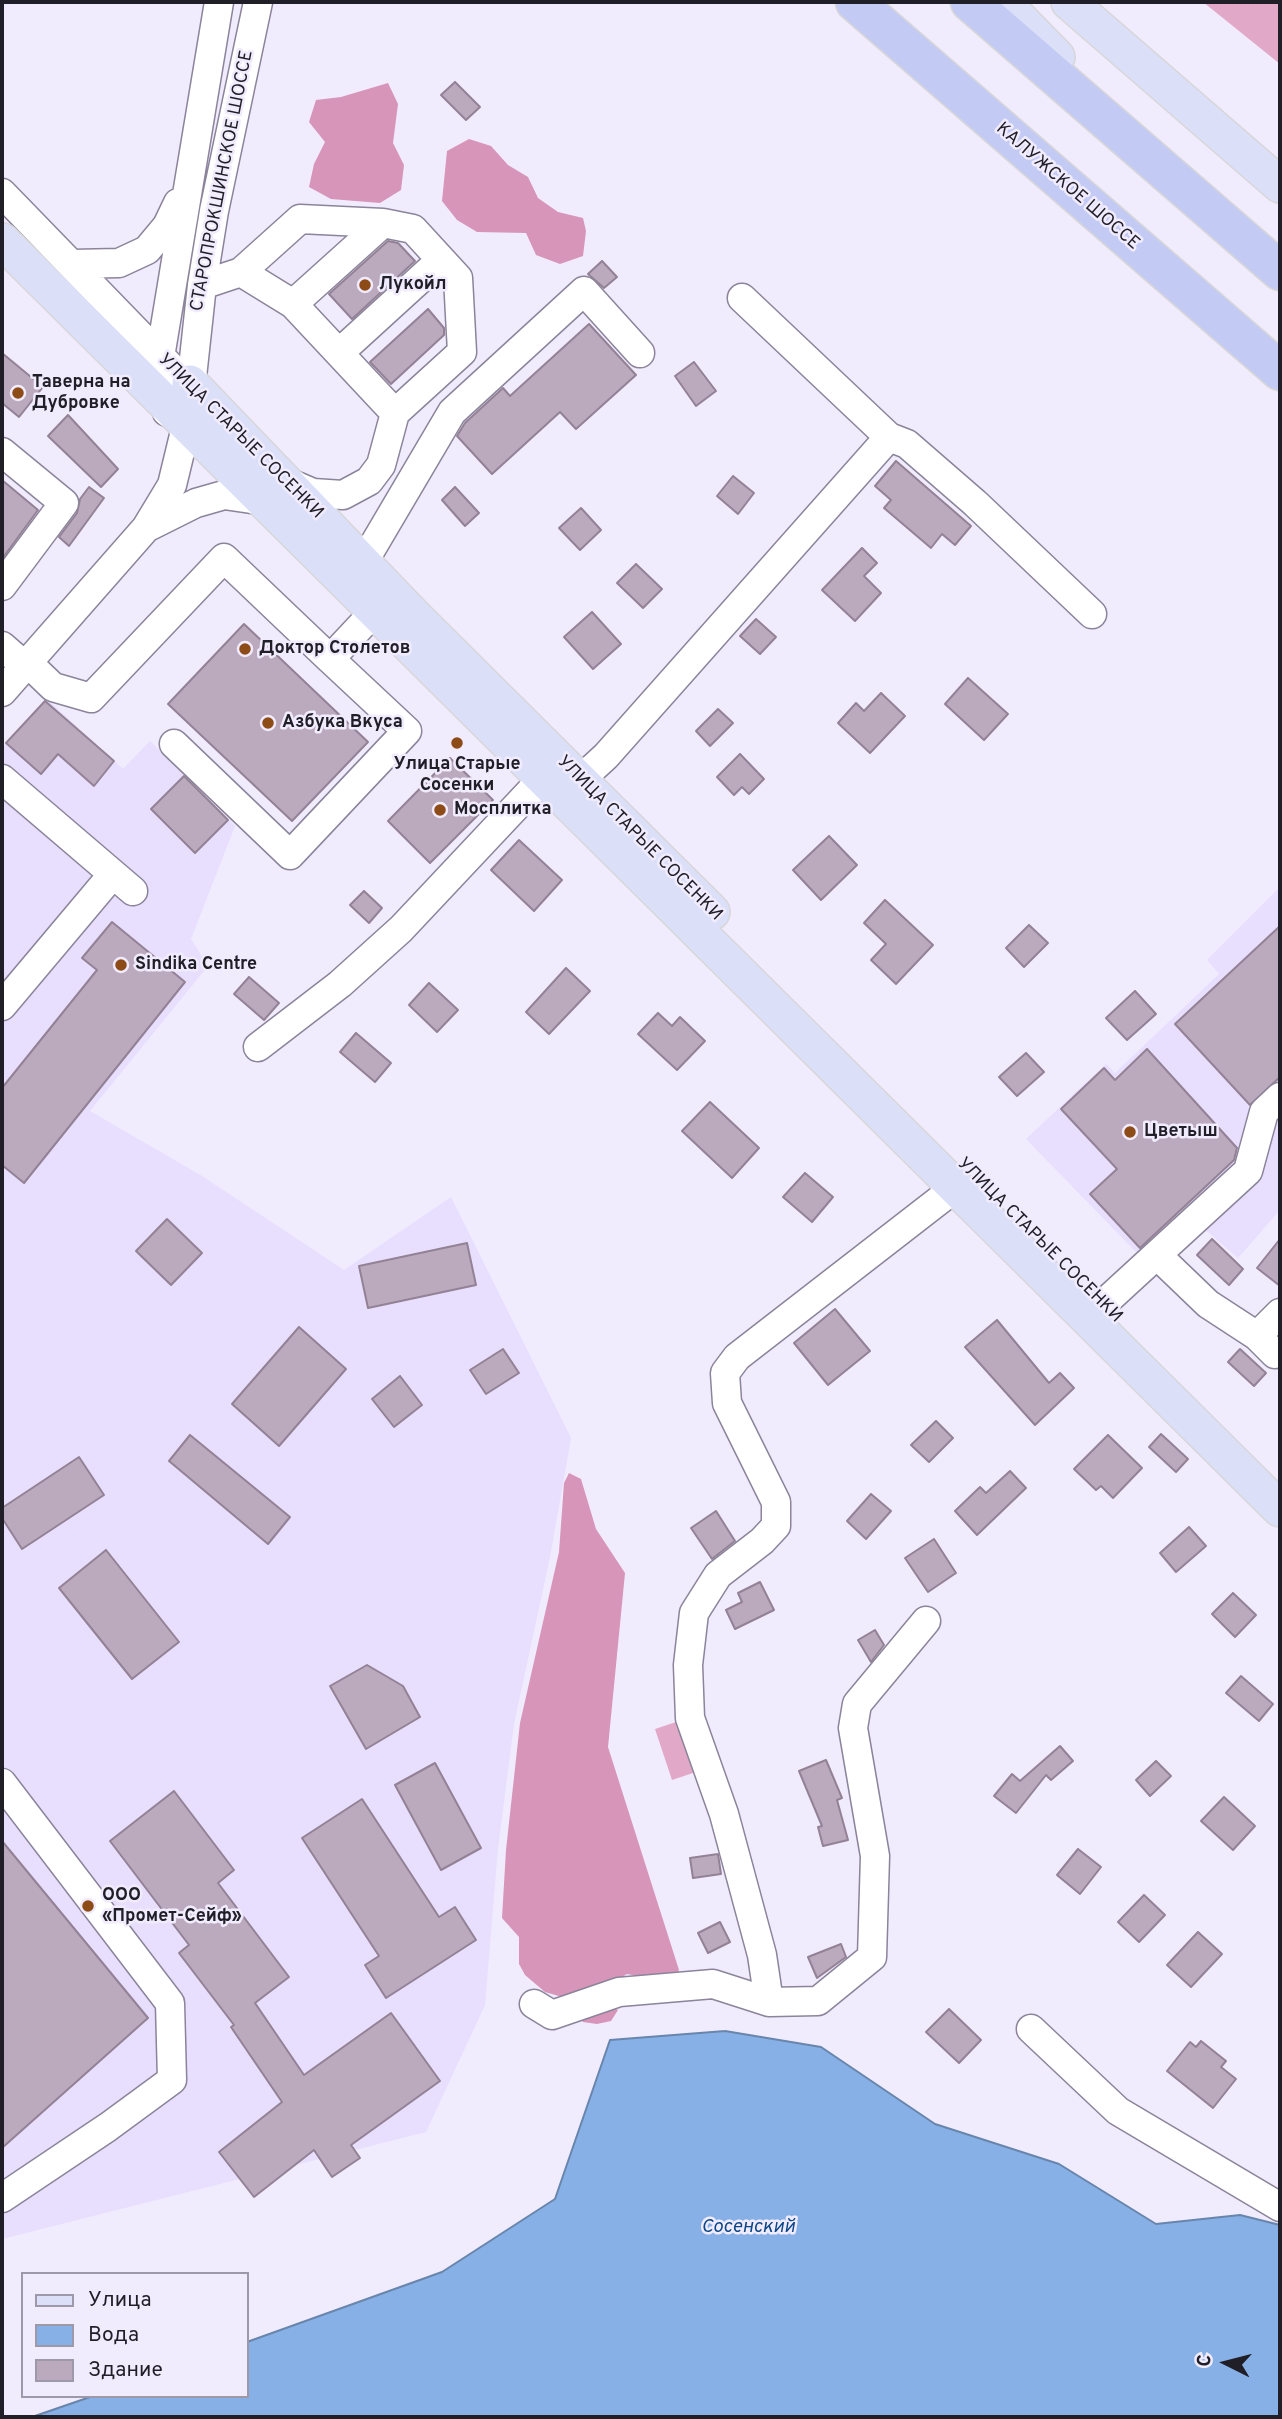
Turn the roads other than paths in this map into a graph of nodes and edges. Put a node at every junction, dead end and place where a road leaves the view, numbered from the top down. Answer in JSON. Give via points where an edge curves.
{"nodes":[{"id":1,"x":219,"y":2,"type":"edge"},
{"id":2,"x":258,"y":2,"type":"edge"},
{"id":3,"x":855,"y":2,"type":"edge"},
{"id":4,"x":970,"y":2,"type":"edge"},
{"id":5,"x":1003,"y":2,"type":"edge"},
{"id":6,"x":1069,"y":2,"type":"edge"},
{"id":7,"x":198,"y":118,"type":"junction"},
{"id":8,"x":1164,"y":168,"type":"junction"},
{"id":9,"x":1280,"y":185,"type":"edge"},
{"id":10,"x":2,"y":193,"type":"edge"},
{"id":11,"x":383,"y":223,"type":"junction"},
{"id":12,"x":2,"y":241,"type":"edge"},
{"id":13,"x":442,"y":260,"type":"junction"},
{"id":14,"x":73,"y":264,"type":"junction"},
{"id":15,"x":1280,"y":271,"type":"edge"},
{"id":16,"x":241,"y":272,"type":"junction"},
{"id":17,"x":202,"y":285,"type":"junction"},
{"id":18,"x":742,"y":298,"type":"dead end"},
{"id":19,"x":293,"y":304,"type":"junction"},
{"id":20,"x":339,"y":353,"type":"junction"},
{"id":21,"x":640,"y":353,"type":"dead end"},
{"id":22,"x":160,"y":357,"type":"junction"},
{"id":23,"x":1280,"y":371,"type":"edge"},
{"id":24,"x":181,"y":403,"type":"junction"},
{"id":25,"x":395,"y":413,"type":"junction"},
{"id":26,"x":889,"y":437,"type":"junction"},
{"id":27,"x":2,"y":452,"type":"edge"},
{"id":28,"x":275,"y":491,"type":"junction"},
{"id":29,"x":146,"y":528,"type":"junction"},
{"id":30,"x":363,"y":563,"type":"junction"},
{"id":31,"x":6,"y":572,"type":"edge"},
{"id":32,"x":375,"y":611,"type":"junction"},
{"id":33,"x":1092,"y":614,"type":"dead end"},
{"id":34,"x":2,"y":646,"type":"edge"},
{"id":35,"x":330,"y":659,"type":"junction"},
{"id":36,"x":26,"y":664,"type":"junction"},
{"id":37,"x":2,"y":692,"type":"edge"},
{"id":38,"x":174,"y":744,"type":"dead end"},
{"id":39,"x":544,"y":778,"type":"junction"},
{"id":40,"x":2,"y":779,"type":"edge"},
{"id":41,"x":580,"y":779,"type":"junction"},
{"id":42,"x":2,"y":1006,"type":"edge"},
{"id":43,"x":258,"y":1047,"type":"dead end"},
{"id":44,"x":1280,"y":1097,"type":"edge"},
{"id":45,"x":955,"y":1188,"type":"junction"},
{"id":46,"x":1158,"y":1255,"type":"junction"},
{"id":47,"x":1102,"y":1306,"type":"junction"},
{"id":48,"x":1280,"y":1313,"type":"edge"},
{"id":49,"x":1280,"y":1482,"type":"edge"},
{"id":50,"x":1280,"y":1509,"type":"edge"},
{"id":51,"x":926,"y":1621,"type":"dead end"},
{"id":52,"x":2,"y":1783,"type":"edge"},
{"id":53,"x":769,"y":2002,"type":"junction"},
{"id":54,"x":534,"y":2004,"type":"dead end"},
{"id":55,"x":1031,"y":2029,"type":"dead end"},
{"id":56,"x":2,"y":2198,"type":"edge"},
{"id":57,"x":1280,"y":2207,"type":"edge"}],
"edges":[{"from":1,"to":7,"type":"street","name":"СТАРОПРОКШИНСКОЕ ШОССЕ"},
{"from":2,"to":17,"type":"street","name":"СТАРОПРОКШИНСКОЕ ШОССЕ"},
{"from":3,"to":23,"type":"highway","name":"КАЛУЖСКОЕ ШОССЕ"},
{"from":4,"to":8,"type":"highway"},
{"from":5,"to":8,"type":"main road"},
{"from":6,"to":9,"type":"main road"},
{"from":7,"to":14,"type":"street","via":[[180,200],[147,250],[119,263]]},
{"from":7,"to":22,"type":"street","name":"СТАРОПРОКШИНСКОЕ ШОССЕ"},
{"from":8,"to":15,"type":"highway"},
{"from":10,"to":14,"type":"street","name":"УЛИЦА СТАРЫЕ СОСЕНКИ"},
{"from":11,"to":13,"type":"street","via":[[413,229]]},
{"from":11,"to":16,"type":"street","via":[[300,219]]},
{"from":11,"to":19,"type":"street"},
{"from":12,"to":24,"type":"main road","name":"УЛИЦА СТАРЫЕ СОСЕНКИ"},
{"from":13,"to":20,"type":"street"},
{"from":13,"to":25,"type":"street","via":[[458,278],[462,352]]},
{"from":14,"to":22,"type":"street","name":"УЛИЦА СТАРЫЕ СОСЕНКИ"},
{"from":16,"to":17,"type":"street"},
{"from":16,"to":19,"type":"street"},
{"from":17,"to":24,"type":"street","name":"СТАРОПРОКШИНСКОЕ ШОССЕ"},
{"from":18,"to":26,"type":"street"},
{"from":19,"to":20,"type":"street"},
{"from":20,"to":25,"type":"street"},
{"from":21,"to":30,"type":"street","via":[[584,291],[452,412]]},
{"from":22,"to":24,"type":"street","name":"УЛИЦА СТАРЫЕ СОСЕНКИ"},
{"from":24,"to":28,"type":"main road","name":"УЛИЦА СТАРЫЕ СОСЕНКИ"},
{"from":24,"to":29,"type":"street","name":"СТАРОПРОКШИНСКОЕ ШОССЕ","via":[[173,485]]},
{"from":25,"to":28,"type":"street","via":[[381,465],[369,481],[351,493]]},
{"from":26,"to":33,"type":"street","via":[[907,444],[966,495]]},
{"from":26,"to":41,"type":"street","via":[[606,756]]},
{"from":27,"to":31,"type":"street","via":[[64,503]]},
{"from":28,"to":29,"type":"street","via":[[224,495],[196,503]]},
{"from":28,"to":30,"type":"main road","name":"УЛИЦА СТАРЫЕ СОСЕНКИ"},
{"from":28,"to":32,"type":"main road","name":"УЛИЦА СТАРЫЕ СОСЕНКИ"},
{"from":29,"to":36,"type":"street","name":"СТАРОПРОКШИНСКОЕ ШОССЕ"},
{"from":30,"to":41,"type":"main road","name":"УЛИЦА СТАРЫЕ СОСЕНКИ"},
{"from":32,"to":35,"type":"street"},
{"from":32,"to":39,"type":"main road","name":"УЛИЦА СТАРЫЕ СОСЕНКИ"},
{"from":34,"to":36,"type":"street"},
{"from":35,"to":36,"type":"street","via":[[224,558],[91,698],[53,687]]},
{"from":35,"to":38,"type":"street","via":[[407,731],[290,855]]},
{"from":36,"to":37,"type":"street","name":"СТАРОПРОКШИНСКОЕ ШОССЕ"},
{"from":39,"to":43,"type":"street","via":[[401,929],[340,984]]},
{"from":39,"to":45,"type":"main road","name":"УЛИЦА СТАРЫЕ СОСЕНКИ"},
{"from":40,"to":42,"type":"street","via":[[123,882]]},
{"from":41,"to":47,"type":"main road","name":"УЛИЦА СТАРЫЕ СОСЕНКИ"},
{"from":44,"to":46,"type":"street","via":[[1265,1112],[1248,1171]]},
{"from":45,"to":50,"type":"main road","name":"УЛИЦА СТАРЫЕ СОСЕНКИ"},
{"from":45,"to":53,"type":"street","via":[[737,1357],[725,1373],[727,1403],[776,1502],[776,1526],[718,1575],[694,1613],[688,1665],[690,1718],[724,1814],[762,1955]]},
{"from":46,"to":47,"type":"street"},
{"from":46,"to":48,"type":"street","via":[[1208,1304],[1266,1345]]},
{"from":47,"to":49,"type":"main road","name":"УЛИЦА СТАРЫЕ СОСЕНКИ"},
{"from":51,"to":53,"type":"street","via":[[857,1704],[853,1728],[875,1856],[872,1957],[818,2001]]},
{"from":52,"to":56,"type":"street","via":[[170,2003],[172,2080]]},
{"from":53,"to":54,"type":"street","via":[[713,1984],[619,1992],[552,2015]]},
{"from":55,"to":57,"type":"street","via":[[1118,2111]]}]}
